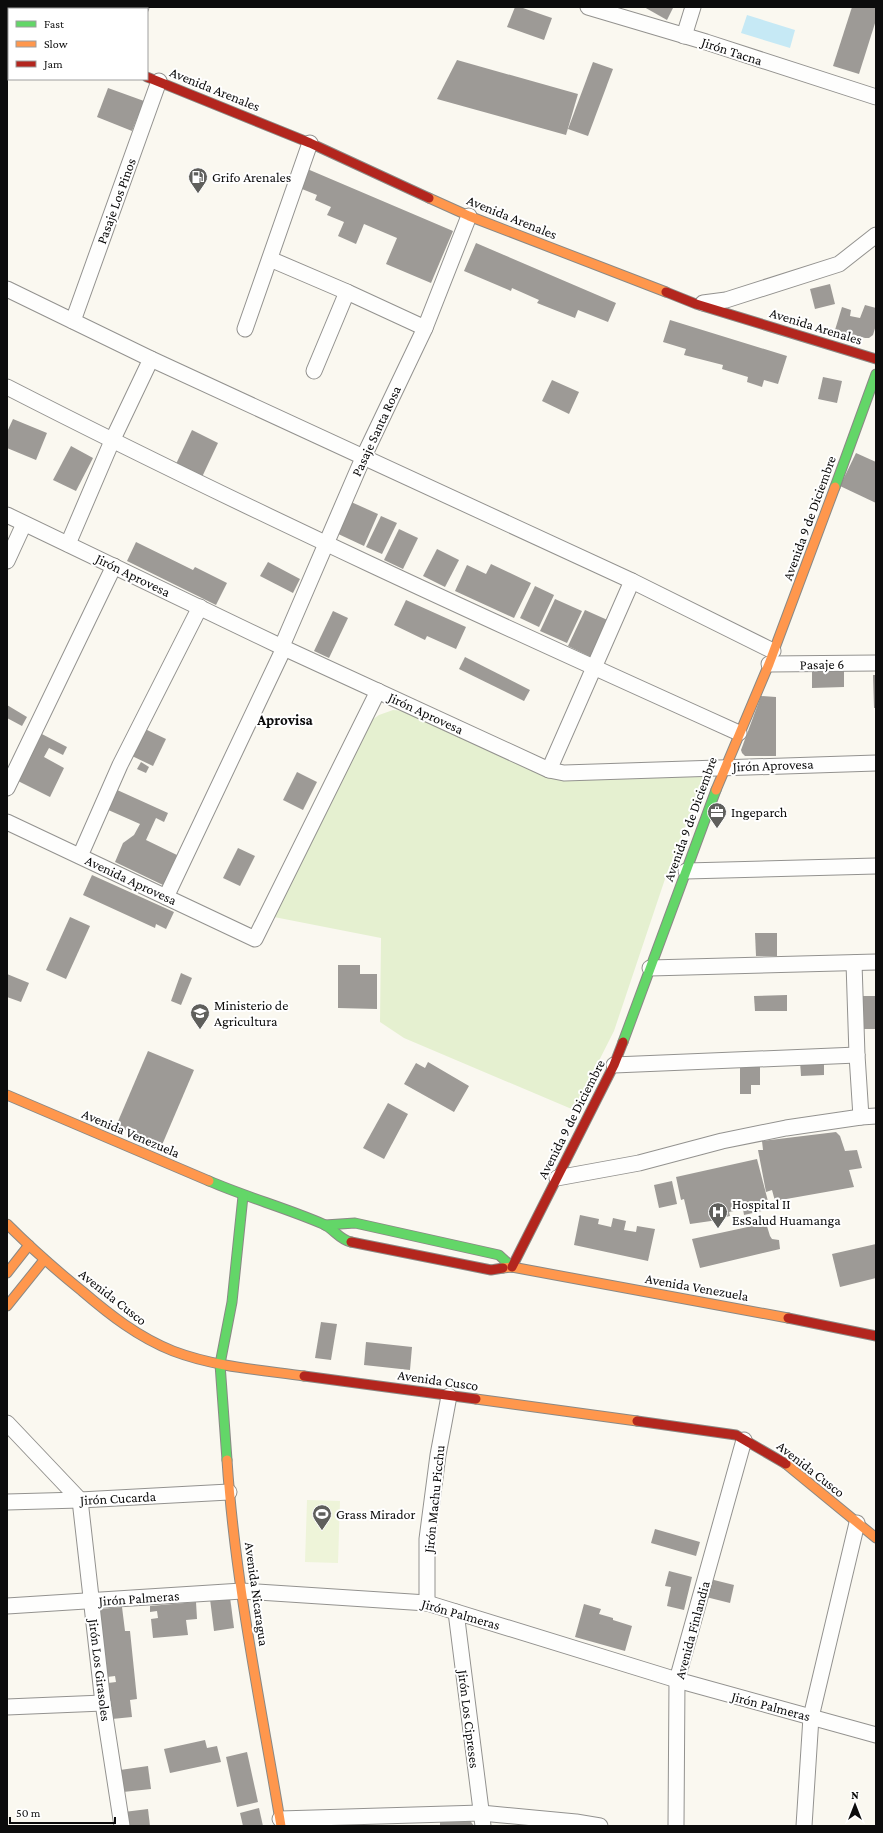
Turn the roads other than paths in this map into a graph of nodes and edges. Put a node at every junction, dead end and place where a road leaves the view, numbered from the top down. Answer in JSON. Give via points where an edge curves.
{"nodes":[{"id":1,"x":588,"y":7,"type":"edge"},
{"id":2,"x":693,"y":7,"type":"edge"},
{"id":3,"x":684,"y":36,"type":"junction"},
{"id":4,"x":153,"y":79,"type":"edge"},
{"id":5,"x":876,"y":97,"type":"edge"},
{"id":6,"x":310,"y":143,"type":"junction"},
{"id":7,"x":469,"y":216,"type":"junction"},
{"id":8,"x":876,"y":235,"type":"edge"},
{"id":9,"x":270,"y":259,"type":"junction"},
{"id":10,"x":7,"y":289,"type":"edge"},
{"id":11,"x":347,"y":292,"type":"junction"},
{"id":12,"x":696,"y":304,"type":"junction"},
{"id":13,"x":73,"y":321,"type":"junction"},
{"id":14,"x":425,"y":328,"type":"junction"},
{"id":15,"x":244,"y":329,"type":"dead end"},
{"id":16,"x":876,"y":359,"type":"edge"},
{"id":17,"x":151,"y":360,"type":"junction"},
{"id":18,"x":314,"y":371,"type":"dead end"},
{"id":19,"x":876,"y":374,"type":"edge"},
{"id":20,"x":7,"y":387,"type":"edge"},
{"id":21,"x":112,"y":441,"type":"junction"},
{"id":22,"x":363,"y":458,"type":"junction"},
{"id":23,"x":7,"y":515,"type":"edge"},
{"id":24,"x":24,"y":524,"type":"junction"},
{"id":25,"x":325,"y":543,"type":"junction"},
{"id":26,"x":68,"y":544,"type":"junction"},
{"id":27,"x":7,"y":561,"type":"edge"},
{"id":28,"x":114,"y":566,"type":"junction"},
{"id":29,"x":632,"y":581,"type":"junction"},
{"id":30,"x":200,"y":607,"type":"junction"},
{"id":31,"x":283,"y":647,"type":"junction"},
{"id":32,"x":771,"y":658,"type":"junction"},
{"id":33,"x":876,"y":663,"type":"edge"},
{"id":34,"x":595,"y":668,"type":"junction"},
{"id":35,"x":378,"y":691,"type":"junction"},
{"id":36,"x":739,"y":733,"type":"junction"},
{"id":37,"x":876,"y":763,"type":"edge"},
{"id":38,"x":724,"y":767,"type":"junction"},
{"id":39,"x":549,"y":770,"type":"junction"},
{"id":40,"x":7,"y":788,"type":"edge"},
{"id":41,"x":7,"y":822,"type":"edge"},
{"id":42,"x":80,"y":856,"type":"junction"},
{"id":43,"x":876,"y":866,"type":"edge"},
{"id":44,"x":686,"y":871,"type":"junction"},
{"id":45,"x":166,"y":897,"type":"junction"},
{"id":46,"x":876,"y":962,"type":"edge"},
{"id":47,"x":854,"y":963,"type":"junction"},
{"id":48,"x":650,"y":968,"type":"junction"},
{"id":49,"x":857,"y":1055,"type":"junction"},
{"id":50,"x":614,"y":1065,"type":"junction"},
{"id":51,"x":7,"y":1095,"type":"edge"},
{"id":52,"x":869,"y":1116,"type":"edge"},
{"id":53,"x":557,"y":1178,"type":"junction"},
{"id":54,"x":243,"y":1196,"type":"junction"},
{"id":55,"x":7,"y":1224,"type":"edge"},
{"id":56,"x":325,"y":1225,"type":"junction"},
{"id":57,"x":29,"y":1245,"type":"junction"},
{"id":58,"x":44,"y":1260,"type":"junction"},
{"id":59,"x":512,"y":1267,"type":"junction"},
{"id":60,"x":7,"y":1273,"type":"edge"},
{"id":61,"x":7,"y":1306,"type":"edge"},
{"id":62,"x":876,"y":1336,"type":"edge"},
{"id":63,"x":220,"y":1364,"type":"junction"},
{"id":64,"x":449,"y":1396,"type":"junction"},
{"id":65,"x":7,"y":1423,"type":"edge"},
{"id":66,"x":744,"y":1440,"type":"junction"},
{"id":67,"x":229,"y":1492,"type":"junction"},
{"id":68,"x":80,"y":1500,"type":"junction"},
{"id":69,"x":7,"y":1502,"type":"edge"},
{"id":70,"x":857,"y":1523,"type":"junction"},
{"id":71,"x":876,"y":1538,"type":"edge"},
{"id":72,"x":242,"y":1591,"type":"junction"},
{"id":73,"x":91,"y":1601,"type":"junction"},
{"id":74,"x":427,"y":1603,"type":"junction"},
{"id":75,"x":7,"y":1606,"type":"edge"},
{"id":76,"x":456,"y":1612,"type":"junction"},
{"id":77,"x":678,"y":1680,"type":"junction"},
{"id":78,"x":103,"y":1703,"type":"junction"},
{"id":79,"x":7,"y":1707,"type":"edge"},
{"id":80,"x":811,"y":1717,"type":"junction"},
{"id":81,"x":876,"y":1735,"type":"edge"},
{"id":82,"x":482,"y":1819,"type":"edge"},
{"id":83,"x":280,"y":1823,"type":"edge"},
{"id":84,"x":122,"y":1826,"type":"edge"},
{"id":85,"x":600,"y":1826,"type":"edge"},
{"id":86,"x":676,"y":1826,"type":"edge"},
{"id":87,"x":804,"y":1826,"type":"edge"}],
"edges":[{"from":1,"to":3,"type":"street","name":"Jirón Tacna"},
{"from":2,"to":3,"type":"street"},
{"from":3,"to":5,"type":"street","name":"Jirón Tacna"},
{"from":4,"to":6,"type":"main road","name":"Avenida Arenales"},
{"from":4,"to":13,"type":"street","name":"Pasaje Los Pinos"},
{"from":6,"to":7,"type":"main road","name":"Avenida Arenales"},
{"from":6,"to":9,"type":"street"},
{"from":7,"to":12,"type":"main road","name":"Avenida Arenales"},
{"from":7,"to":14,"type":"street","name":"Pasaje Santa Rosa"},
{"from":8,"to":12,"type":"street","via":[[839,264],[726,300]]},
{"from":9,"to":11,"type":"street"},
{"from":9,"to":15,"type":"street"},
{"from":10,"to":13,"type":"street"},
{"from":11,"to":14,"type":"street"},
{"from":11,"to":18,"type":"street"},
{"from":12,"to":16,"type":"main road","name":"Avenida Arenales"},
{"from":13,"to":17,"type":"street"},
{"from":14,"to":22,"type":"street","name":"Pasaje Santa Rosa"},
{"from":17,"to":21,"type":"street"},
{"from":17,"to":22,"type":"street"},
{"from":19,"to":32,"type":"main road","name":"Avenida 9 de Diciembre"},
{"from":20,"to":21,"type":"street"},
{"from":21,"to":25,"type":"street"},
{"from":21,"to":26,"type":"street"},
{"from":22,"to":25,"type":"street","name":"Pasaje Santa Rosa"},
{"from":22,"to":29,"type":"street"},
{"from":23,"to":24,"type":"street","name":"Jirón Aprovesa"},
{"from":24,"to":26,"type":"street","name":"Jirón Aprovesa"},
{"from":24,"to":27,"type":"street"},
{"from":25,"to":31,"type":"street","name":"Pasaje Santa Rosa"},
{"from":25,"to":34,"type":"street"},
{"from":26,"to":28,"type":"street","name":"Jirón Aprovesa"},
{"from":28,"to":30,"type":"street","name":"Jirón Aprovesa"},
{"from":28,"to":40,"type":"street"},
{"from":29,"to":32,"type":"street"},
{"from":29,"to":34,"type":"street"},
{"from":30,"to":31,"type":"street","name":"Jirón Aprovesa"},
{"from":30,"to":42,"type":"street","via":[[120,765]]},
{"from":31,"to":35,"type":"street","name":"Jirón Aprovesa"},
{"from":31,"to":45,"type":"street","name":"Pasaje Santa Rosa"},
{"from":32,"to":33,"type":"street","name":"Pasaje 6"},
{"from":32,"to":36,"type":"main road","name":"Avenida 9 de Diciembre"},
{"from":34,"to":36,"type":"street"},
{"from":34,"to":39,"type":"street"},
{"from":35,"to":39,"type":"street","name":"Jirón Aprovesa"},
{"from":35,"to":45,"type":"street","name":"Avenida Aprovesa","via":[[255,939]]},
{"from":36,"to":38,"type":"main road","name":"Avenida 9 de Diciembre"},
{"from":37,"to":38,"type":"street","name":"Jirón Aprovesa"},
{"from":38,"to":39,"type":"street","name":"Jirón Aprovesa","via":[[564,773]]},
{"from":38,"to":44,"type":"main road","name":"Avenida 9 de Diciembre"},
{"from":41,"to":42,"type":"street","name":"Avenida Aprovesa"},
{"from":42,"to":45,"type":"street","name":"Avenida Aprovesa"},
{"from":43,"to":44,"type":"street"},
{"from":44,"to":48,"type":"main road","name":"Avenida 9 de Diciembre"},
{"from":46,"to":47,"type":"street"},
{"from":47,"to":48,"type":"street"},
{"from":47,"to":49,"type":"street"},
{"from":48,"to":50,"type":"main road","name":"Avenida 9 de Diciembre"},
{"from":49,"to":50,"type":"street"},
{"from":49,"to":52,"type":"street"},
{"from":50,"to":53,"type":"main road","name":"Avenida 9 de Diciembre"},
{"from":51,"to":54,"type":"main road","name":"Avenida Venezuela"},
{"from":52,"to":53,"type":"street","via":[[722,1141],[639,1162]]},
{"from":53,"to":59,"type":"main road","name":"Avenida 9 de Diciembre"},
{"from":54,"to":56,"type":"main road","name":"Avenida Venezuela"},
{"from":54,"to":63,"type":"main road","via":[[232,1302]]},
{"from":55,"to":57,"type":"main road","name":"Avenida Cusco"},
{"from":56,"to":59,"type":"main road","name":"Avenida Venezuela","via":[[355,1223],[499,1255]]},
{"from":56,"to":59,"type":"main road","name":"Avenida Venezuela","via":[[345,1242],[491,1270]]},
{"from":57,"to":58,"type":"main road","name":"Avenida Cusco"},
{"from":57,"to":60,"type":"main road"},
{"from":58,"to":61,"type":"main road"},
{"from":58,"to":63,"type":"main road","name":"Avenida Cusco","via":[[115,1319],[142,1337],[174,1351]]},
{"from":59,"to":62,"type":"main road","name":"Avenida Venezuela"},
{"from":63,"to":64,"type":"main road","name":"Avenida Cusco"},
{"from":63,"to":67,"type":"main road","name":"Avenida Nicaragua"},
{"from":64,"to":66,"type":"main road","name":"Avenida Cusco","via":[[736,1435]]},
{"from":64,"to":74,"type":"street","name":"Jirón Machu Picchu","via":[[427,1539]]},
{"from":65,"to":68,"type":"street"},
{"from":66,"to":70,"type":"main road","name":"Avenida Cusco","via":[[781,1460]]},
{"from":66,"to":77,"type":"street","name":"Avenida Finlandia"},
{"from":67,"to":68,"type":"street","name":"Jirón Cucarda"},
{"from":67,"to":72,"type":"main road","name":"Avenida Nicaragua"},
{"from":68,"to":69,"type":"street","name":"Jirón Cucarda"},
{"from":68,"to":73,"type":"street","name":"Jirón Los Girasoles"},
{"from":70,"to":71,"type":"main road","name":"Avenida Cusco"},
{"from":70,"to":80,"type":"street"},
{"from":72,"to":73,"type":"street","name":"Jirón Palmeras"},
{"from":72,"to":74,"type":"street","name":"Jirón Palmeras"},
{"from":72,"to":83,"type":"main road","name":"Avenida Nicaragua"},
{"from":73,"to":75,"type":"street","name":"Jirón Palmeras"},
{"from":73,"to":78,"type":"street","name":"Jirón Los Girasoles"},
{"from":74,"to":76,"type":"street","name":"Jirón Palmeras"},
{"from":76,"to":77,"type":"street","name":"Jirón Palmeras"},
{"from":76,"to":82,"type":"street","name":"Jirón Los Cipreses"},
{"from":77,"to":80,"type":"street","name":"Jirón Palmeras"},
{"from":77,"to":86,"type":"street","name":"Avenida Finlandia"},
{"from":78,"to":79,"type":"street"},
{"from":78,"to":84,"type":"street","name":"Jirón Los Girasoles"},
{"from":80,"to":81,"type":"street","name":"Jirón Palmeras"},
{"from":80,"to":87,"type":"street"},
{"from":82,"to":83,"type":"street"},
{"from":82,"to":85,"type":"street","via":[[576,1822]]}]}
